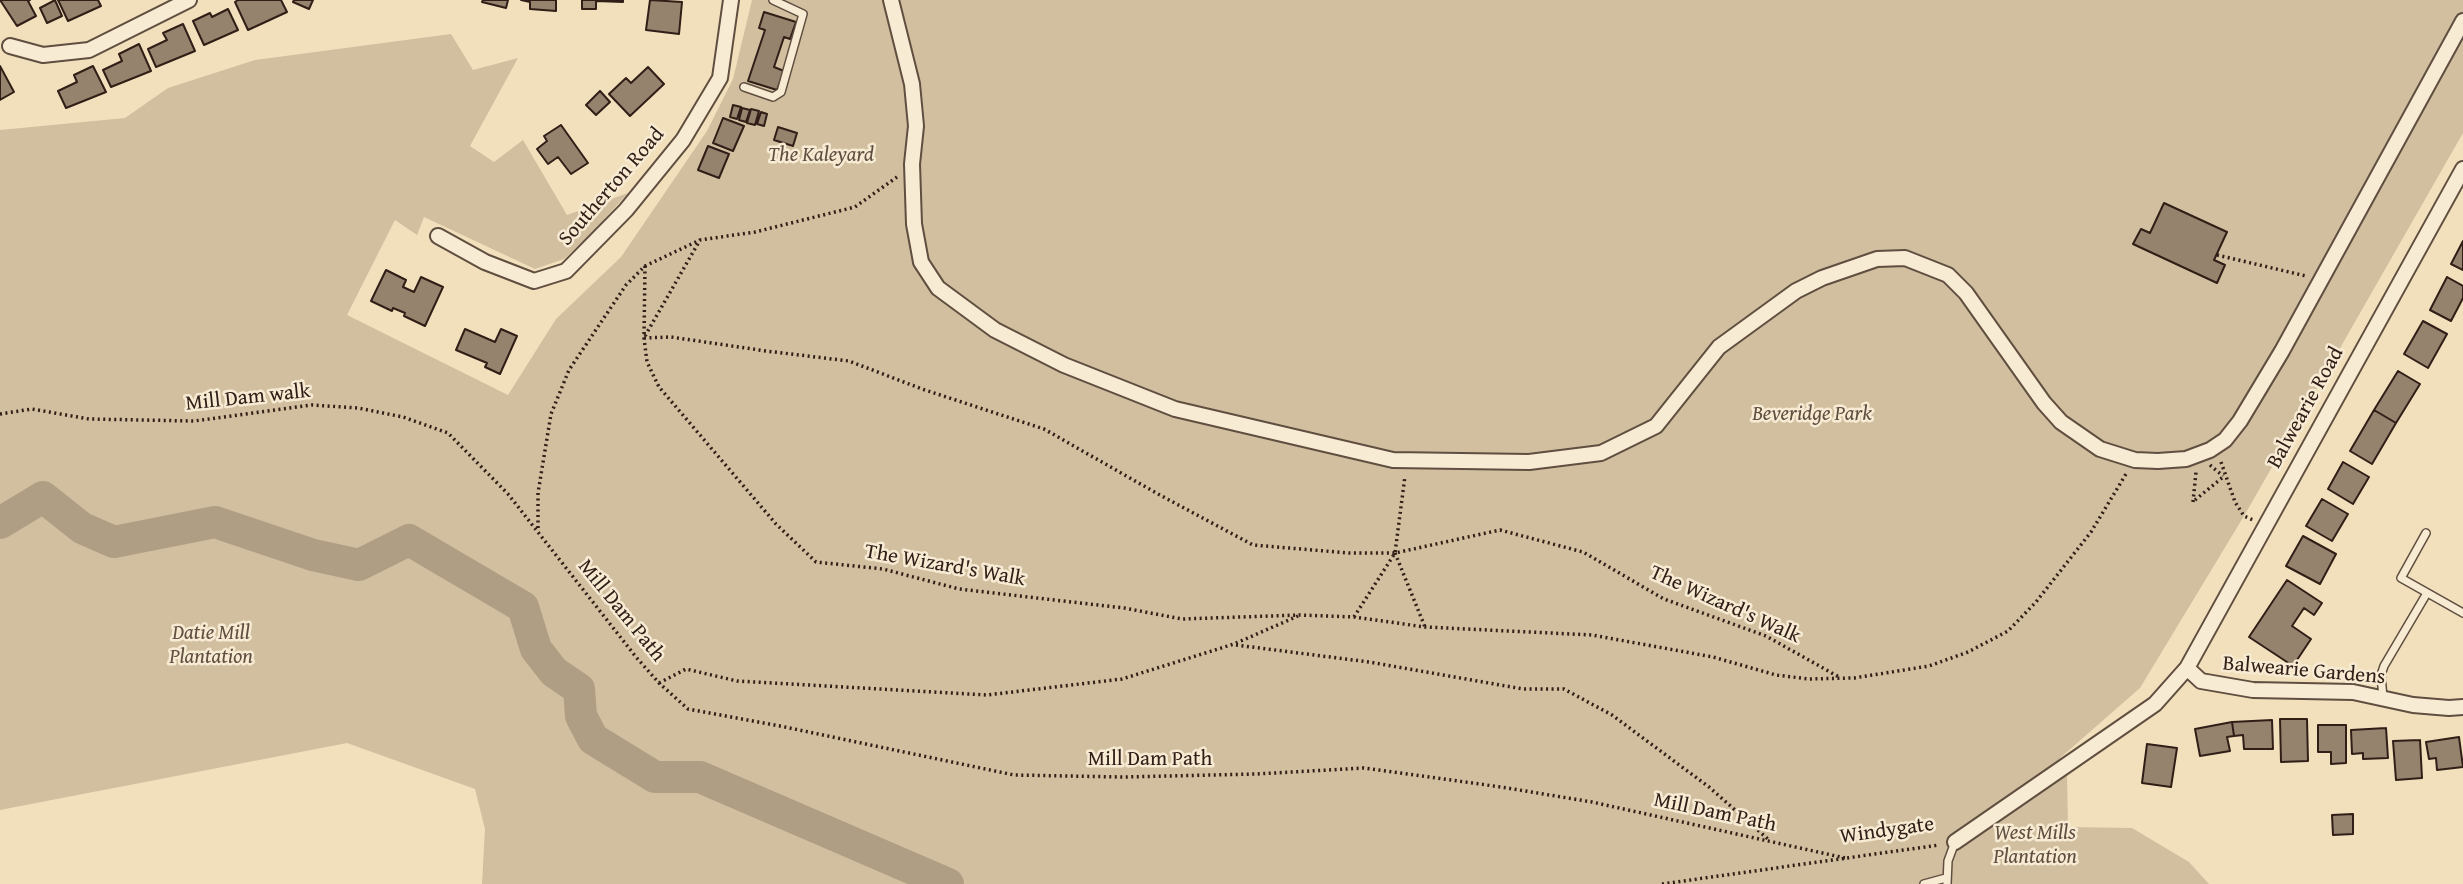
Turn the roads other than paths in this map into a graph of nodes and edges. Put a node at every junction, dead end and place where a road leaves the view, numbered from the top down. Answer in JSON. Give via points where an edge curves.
{"nodes":[{"id":1,"x":189,"y":0,"type":"edge"},
{"id":2,"x":731,"y":0,"type":"edge"},
{"id":3,"x":774,"y":0,"type":"edge"},
{"id":4,"x":891,"y":0,"type":"edge"},
{"id":5,"x":2463,"y":21,"type":"edge"},
{"id":6,"x":10,"y":46,"type":"dead end"},
{"id":7,"x":744,"y":87,"type":"dead end"},
{"id":8,"x":2463,"y":169,"type":"edge"},
{"id":9,"x":438,"y":236,"type":"dead end"},
{"id":10,"x":2426,"y":533,"type":"dead end"},
{"id":11,"x":2427,"y":593,"type":"junction"},
{"id":12,"x":2463,"y":613,"type":"edge"},
{"id":13,"x":2187,"y":668,"type":"junction"},
{"id":14,"x":2384,"y":698,"type":"junction"},
{"id":15,"x":2463,"y":707,"type":"edge"},
{"id":16,"x":1955,"y":842,"type":"joint"},
{"id":17,"x":1946,"y":881,"type":"edge"},
{"id":18,"x":1924,"y":884,"type":"edge"}],
"edges":[{"from":1,"to":6,"type":"street","via":[[89,50],[43,55]]},
{"from":2,"to":9,"type":"street","name":"Southerton Road","via":[[720,78],[683,140],[626,210],[566,271],[534,281],[485,262]]},
{"from":3,"to":7,"type":"lane","via":[[803,14],[781,92],[773,97]]},
{"from":4,"to":5,"type":"street","via":[[912,84],[914,224],[921,262],[938,288],[995,331],[1064,365],[1175,409],[1394,460],[1529,462],[1601,453],[1656,426],[1719,347],[1796,291],[1877,259],[1905,258],[1948,275],[1966,293],[2044,403],[2100,449],[2134,460],[2186,459],[2198,454],[2225,440],[2240,421]]},
{"from":8,"to":13,"type":"street","name":"Balwearie Road"},
{"from":10,"to":11,"type":"lane","via":[[2401,578]]},
{"from":11,"to":12,"type":"lane"},
{"from":11,"to":14,"type":"lane","via":[[2384,666]]},
{"from":13,"to":14,"type":"street","name":"Balwearie Gardens","via":[[2201,681],[2253,690],[2353,692]]},
{"from":13,"to":16,"type":"street","name":"Windygate","via":[[2155,704]]},
{"from":14,"to":15,"type":"street","name":"Balwearie Gardens","via":[[2413,705]]},
{"from":16,"to":17,"type":"lane"},
{"from":17,"to":18,"type":"lane"}]}
